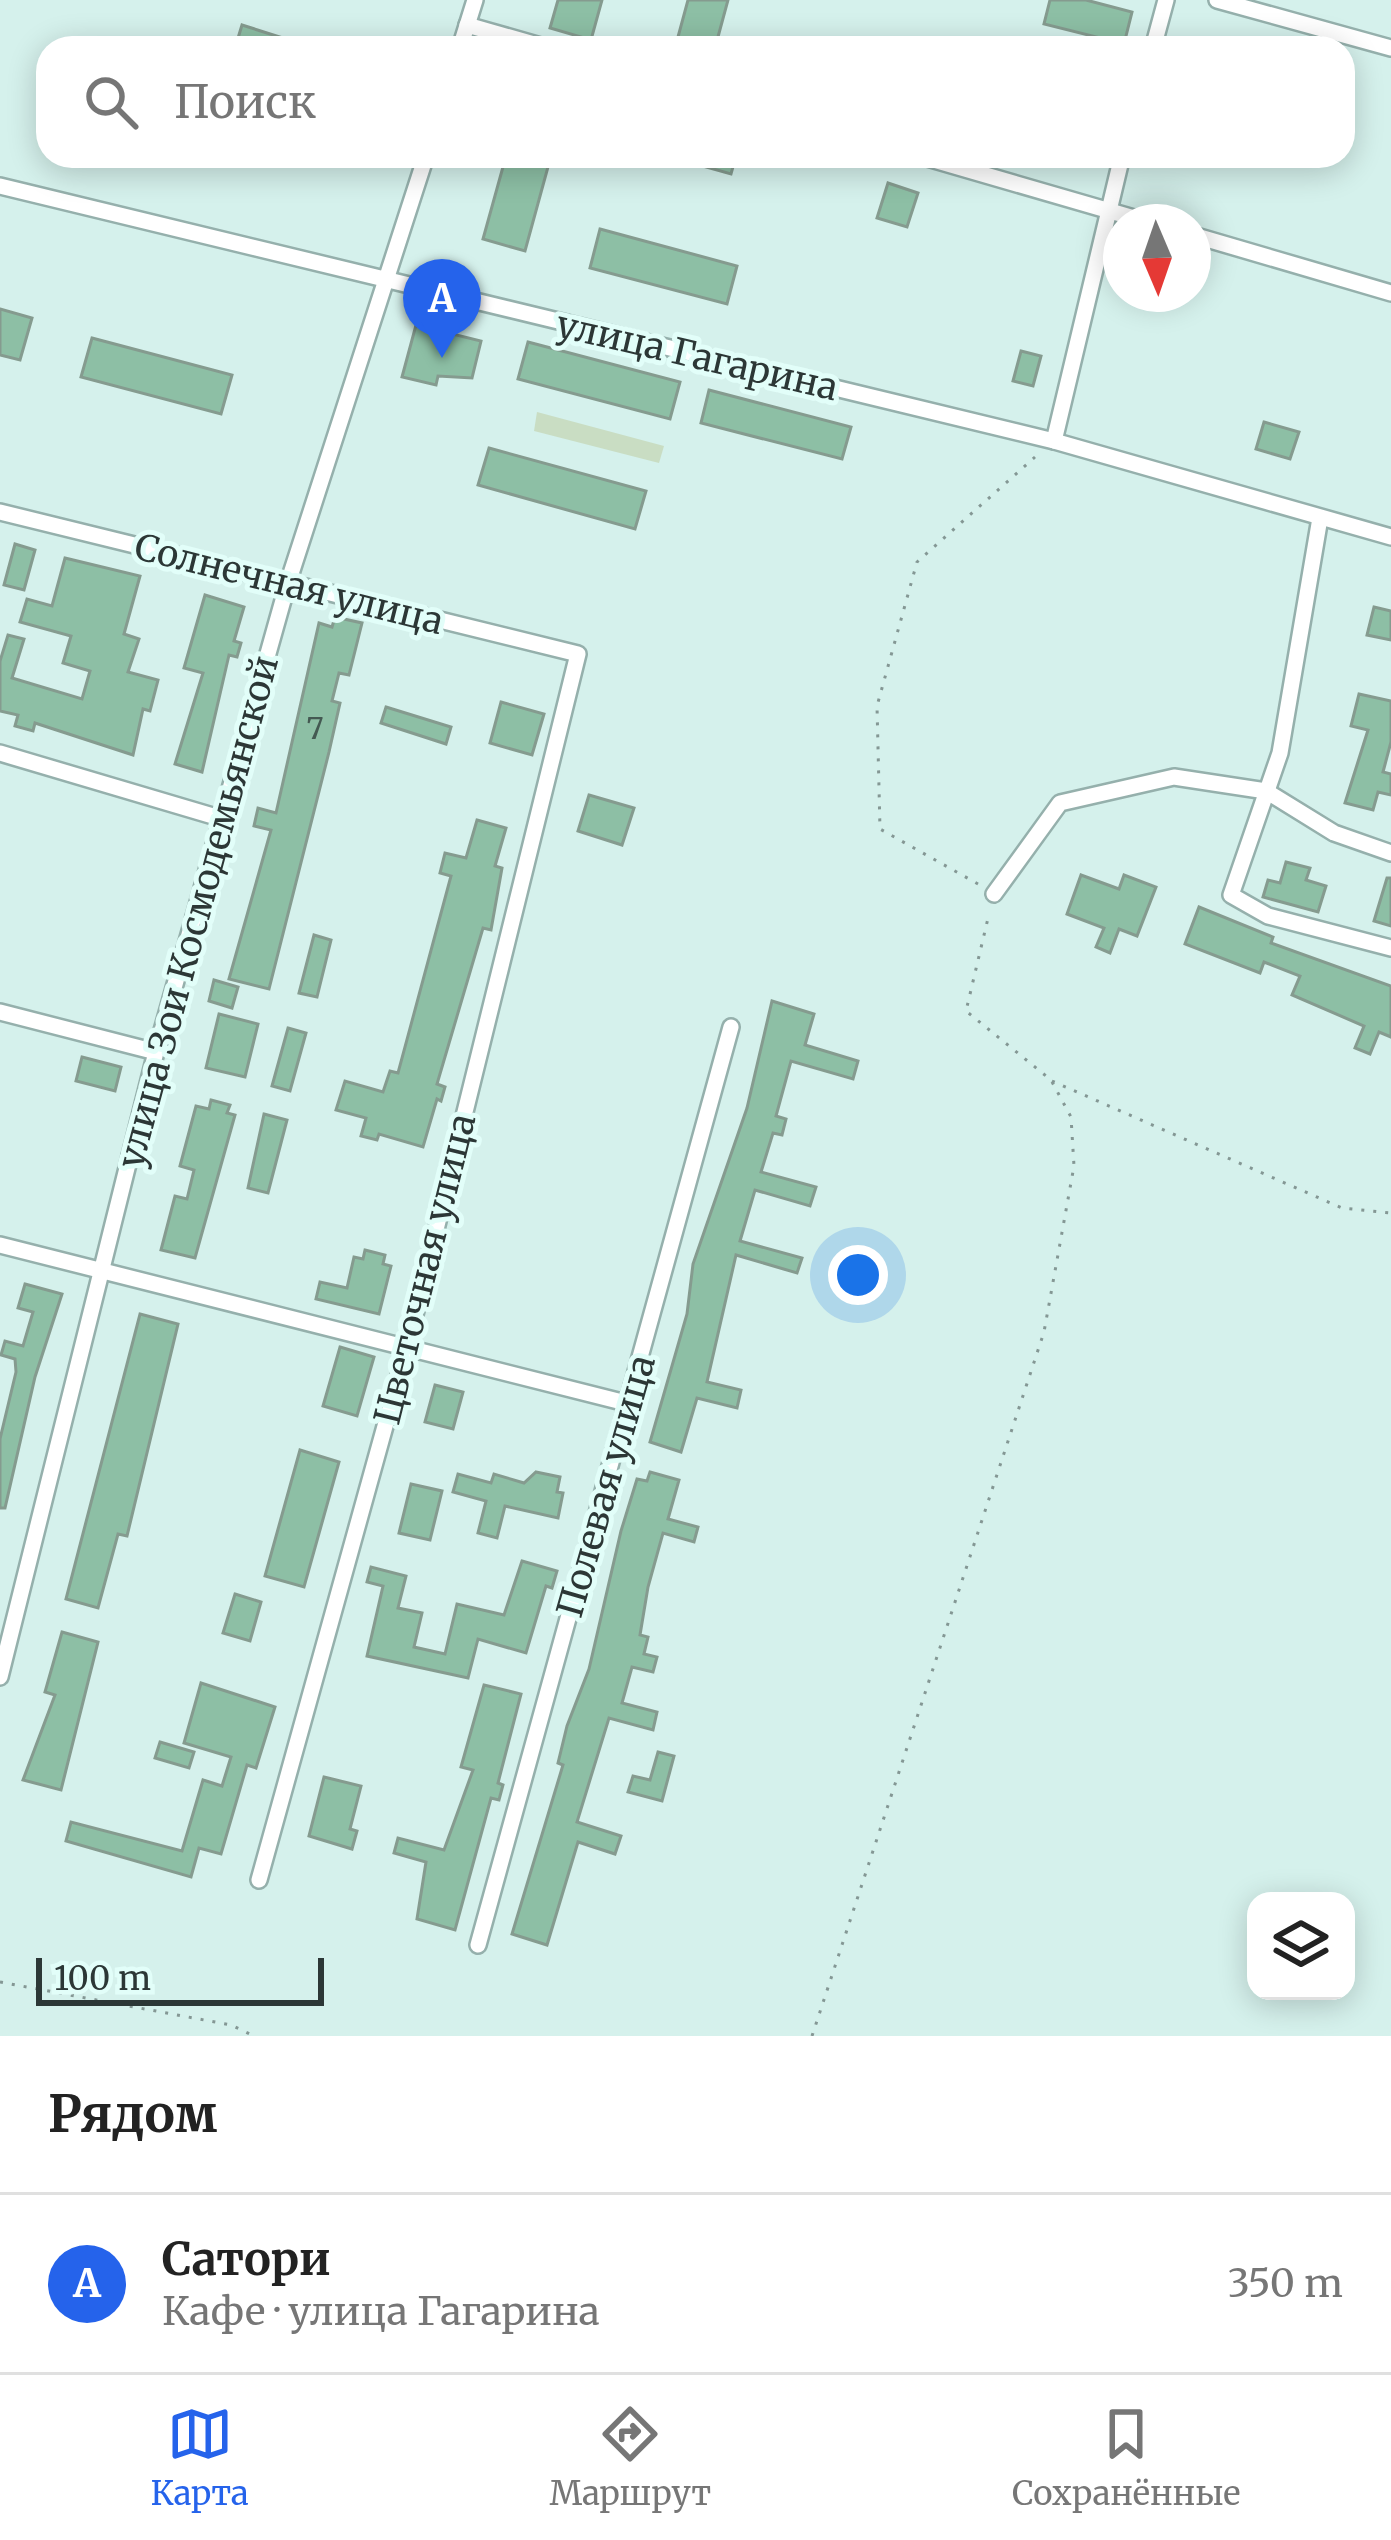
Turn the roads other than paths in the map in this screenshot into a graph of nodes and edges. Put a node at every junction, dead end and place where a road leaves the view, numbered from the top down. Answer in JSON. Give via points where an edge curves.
{"nodes":[{"id":1,"x":476,"y":0,"type":"edge"},
{"id":2,"x":1166,"y":0,"type":"edge"},
{"id":3,"x":1217,"y":0,"type":"edge"},
{"id":4,"x":467,"y":25,"type":"junction"},
{"id":5,"x":464,"y":36,"type":"edge"},
{"id":6,"x":506,"y":36,"type":"edge"},
{"id":7,"x":1156,"y":36,"type":"edge"},
{"id":8,"x":1348,"y":36,"type":"edge"},
{"id":9,"x":1355,"y":38,"type":"edge"},
{"id":10,"x":1391,"y":48,"type":"edge"},
{"id":11,"x":422,"y":168,"type":"edge"},
{"id":12,"x":962,"y":168,"type":"edge"},
{"id":13,"x":1119,"y":168,"type":"edge"},
{"id":14,"x":0,"y":186,"type":"edge"},
{"id":15,"x":1109,"y":204,"type":"edge"},
{"id":16,"x":1103,"y":209,"type":"edge"},
{"id":17,"x":1103,"y":227,"type":"edge"},
{"id":18,"x":1211,"y":240,"type":"edge"},
{"id":19,"x":386,"y":282,"type":"junction"},
{"id":20,"x":1391,"y":293,"type":"edge"},
{"id":21,"x":1054,"y":441,"type":"junction"},
{"id":22,"x":0,"y":512,"type":"edge"},
{"id":23,"x":1320,"y":518,"type":"junction"},
{"id":24,"x":1391,"y":537,"type":"edge"},
{"id":25,"x":287,"y":586,"type":"junction"},
{"id":26,"x":578,"y":654,"type":"joint"},
{"id":27,"x":0,"y":753,"type":"edge"},
{"id":28,"x":1266,"y":791,"type":"junction"},
{"id":29,"x":223,"y":819,"type":"junction"},
{"id":30,"x":1391,"y":853,"type":"edge"},
{"id":31,"x":994,"y":894,"type":"road end"},
{"id":32,"x":1391,"y":948,"type":"edge"},
{"id":33,"x":0,"y":1012,"type":"edge"},
{"id":34,"x":731,"y":1027,"type":"dead end"},
{"id":35,"x":156,"y":1052,"type":"junction"},
{"id":36,"x":0,"y":1245,"type":"edge"},
{"id":37,"x":103,"y":1274,"type":"junction"},
{"id":38,"x":407,"y":1348,"type":"junction"},
{"id":39,"x":630,"y":1403,"type":"junction"},
{"id":40,"x":0,"y":1677,"type":"edge"},
{"id":41,"x":259,"y":1880,"type":"dead end"},
{"id":42,"x":478,"y":1945,"type":"dead end"}],
"edges":[{"from":1,"to":4,"type":"street"},
{"from":2,"to":7,"type":"street"},
{"from":3,"to":8,"type":"street"},
{"from":4,"to":5,"type":"street"},
{"from":4,"to":6,"type":"street"},
{"from":9,"to":10,"type":"street"},
{"from":11,"to":19,"type":"street","name":"улица Зои Космодемьянской"},
{"from":12,"to":16,"type":"street"},
{"from":13,"to":15,"type":"street"},
{"from":14,"to":19,"type":"street","name":"улица Гагарина"},
{"from":17,"to":21,"type":"street"},
{"from":18,"to":20,"type":"street"},
{"from":19,"to":21,"type":"street","name":"улица Гагарина"},
{"from":19,"to":25,"type":"street","name":"улица Зои Космодемьянской"},
{"from":21,"to":23,"type":"street","name":"улица Гагарина"},
{"from":22,"to":25,"type":"street","name":"Солнечная улица"},
{"from":23,"to":24,"type":"street","name":"улица Гагарина"},
{"from":23,"to":28,"type":"street","via":[[1280,753]]},
{"from":25,"to":26,"type":"street","name":"Солнечная улица"},
{"from":25,"to":29,"type":"street","name":"улица Зои Космодемьянской"},
{"from":26,"to":38,"type":"street","name":"Цветочная улица"},
{"from":27,"to":29,"type":"street"},
{"from":28,"to":30,"type":"street","via":[[1334,832]]},
{"from":28,"to":31,"type":"street","via":[[1174,777],[1060,803]]},
{"from":28,"to":32,"type":"street","via":[[1231,895],[1268,916]]},
{"from":29,"to":35,"type":"street","name":"улица Зои Космодемьянской"},
{"from":33,"to":35,"type":"street"},
{"from":34,"to":39,"type":"street","name":"Полевая улица"},
{"from":35,"to":37,"type":"street","name":"улица Зои Космодемьянской"},
{"from":36,"to":37,"type":"street"},
{"from":37,"to":38,"type":"street"},
{"from":37,"to":40,"type":"street","name":"улица Зои Космодемьянской"},
{"from":38,"to":39,"type":"street"},
{"from":38,"to":41,"type":"street","name":"Цветочная улица"},
{"from":39,"to":42,"type":"street","name":"Полевая улица"}]}
